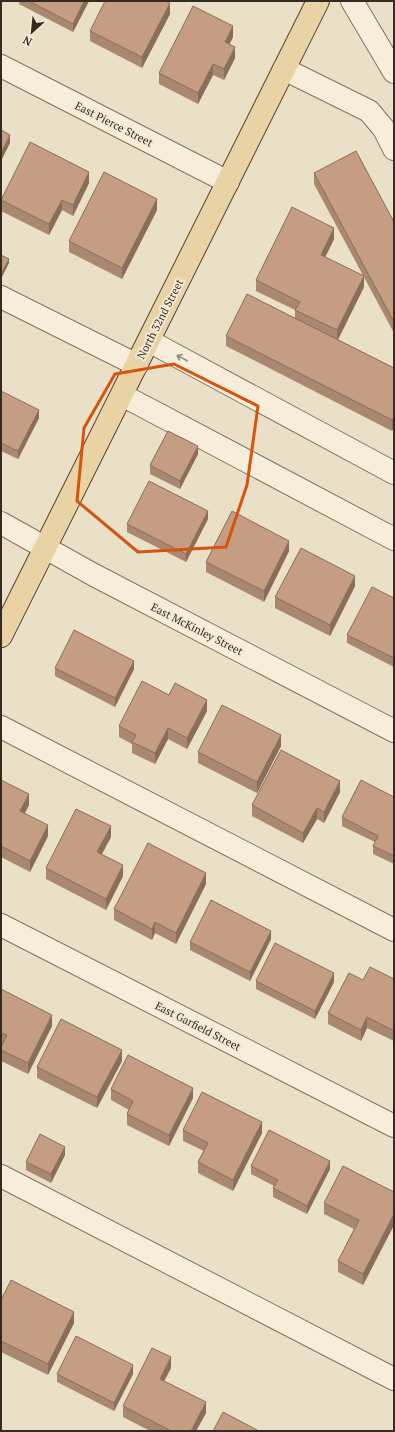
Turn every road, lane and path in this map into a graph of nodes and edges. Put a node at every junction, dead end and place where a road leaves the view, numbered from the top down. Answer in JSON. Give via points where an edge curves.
{"nodes":[{"id":1,"x":318,"y":1,"type":"edge"},
{"id":2,"x":352,"y":1,"type":"edge"},
{"id":3,"x":1,"y":66,"type":"edge"},
{"id":4,"x":284,"y":69,"type":"junction"},
{"id":5,"x":394,"y":72,"type":"edge"},
{"id":6,"x":394,"y":149,"type":"edge"},
{"id":7,"x":228,"y":182,"type":"junction"},
{"id":8,"x":1,"y":297,"type":"edge"},
{"id":9,"x":149,"y":341,"type":"junction"},
{"id":10,"x":137,"y":365,"type":"junction"},
{"id":11,"x":122,"y":395,"type":"junction"},
{"id":12,"x":394,"y":473,"type":"edge"},
{"id":13,"x":1,"y":523,"type":"edge"},
{"id":14,"x":394,"y":539,"type":"edge"},
{"id":15,"x":46,"y":548,"type":"junction"},
{"id":16,"x":1,"y":636,"type":"edge"},
{"id":17,"x":1,"y":727,"type":"edge"},
{"id":18,"x":394,"y":731,"type":"edge"},
{"id":19,"x":1,"y":925,"type":"edge"},
{"id":20,"x":394,"y":930,"type":"edge"},
{"id":21,"x":394,"y":1126,"type":"edge"},
{"id":22,"x":1,"y":1176,"type":"edge"},
{"id":23,"x":394,"y":1379,"type":"edge"}],
"edges":[{"from":1,"to":4,"type":"main road","name":"North 32nd Street"},
{"from":2,"to":5,"type":"street"},
{"from":3,"to":7,"type":"street","name":"East Pierce Street"},
{"from":4,"to":6,"type":"street","via":[[369,111],[384,129]]},
{"from":4,"to":7,"type":"main road","name":"North 32nd Street"},
{"from":7,"to":9,"type":"main road","name":"North 32nd Street"},
{"from":8,"to":10,"type":"street"},
{"from":9,"to":10,"type":"main road","name":"North 32nd Street"},
{"from":12,"to":9,"type":"street","one_way":true},
{"from":10,"to":11,"type":"main road","name":"North 32nd Street"},
{"from":11,"to":14,"type":"street"},
{"from":11,"to":15,"type":"main road","name":"North 32nd Street"},
{"from":13,"to":15,"type":"street","name":"East McKinley Street"},
{"from":15,"to":16,"type":"main road","name":"North 32nd Street"},
{"from":15,"to":18,"type":"street","name":"East McKinley Street","via":[[94,576]]},
{"from":17,"to":20,"type":"street"},
{"from":19,"to":21,"type":"street","name":"East Garfield Street"},
{"from":22,"to":23,"type":"street"}]}
